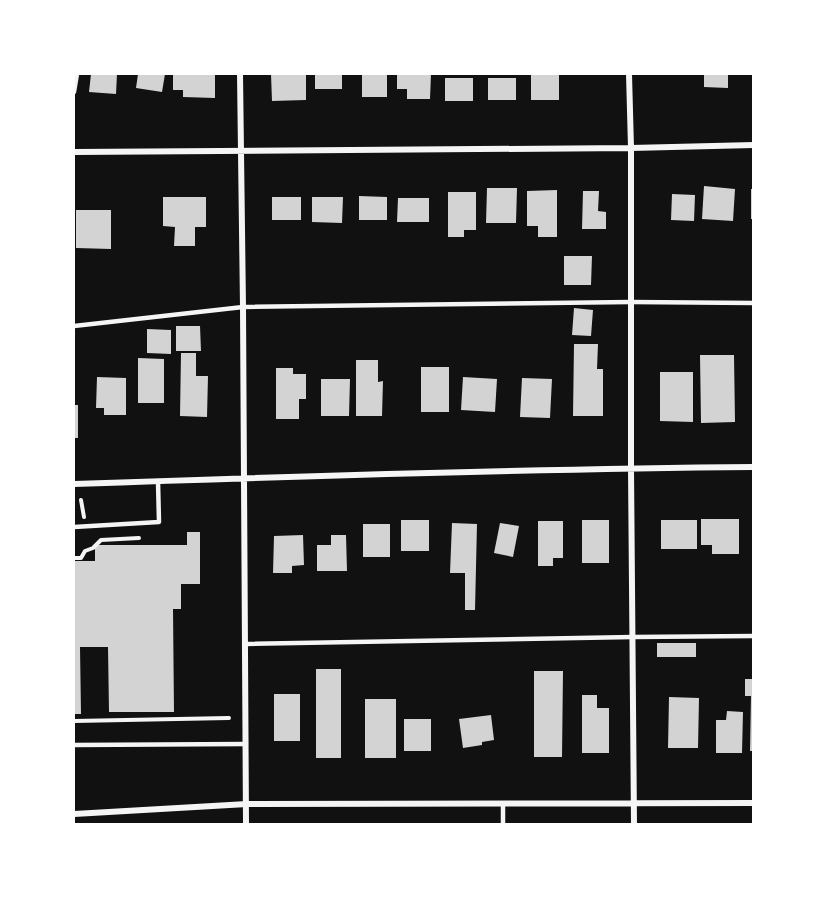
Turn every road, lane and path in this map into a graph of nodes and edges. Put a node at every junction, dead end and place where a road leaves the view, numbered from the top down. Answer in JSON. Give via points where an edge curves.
{"nodes":[{"id":1,"x":76,"y":74,"type":"edge"},
{"id":2,"x":240,"y":74,"type":"edge"},
{"id":3,"x":629,"y":74,"type":"edge"},
{"id":4,"x":74,"y":92,"type":"edge"},
{"id":5,"x":753,"y":145,"type":"edge"},
{"id":6,"x":631,"y":148,"type":"junction"},
{"id":7,"x":242,"y":150,"type":"junction"},
{"id":8,"x":74,"y":152,"type":"edge"},
{"id":9,"x":631,"y":302,"type":"junction"},
{"id":10,"x":753,"y":303,"type":"edge"},
{"id":11,"x":243,"y":307,"type":"junction"},
{"id":12,"x":74,"y":326,"type":"edge"},
{"id":13,"x":753,"y":467,"type":"edge"},
{"id":14,"x":631,"y":468,"type":"junction"},
{"id":15,"x":244,"y":478,"type":"junction"},
{"id":16,"x":158,"y":481,"type":"junction"},
{"id":17,"x":74,"y":484,"type":"edge"},
{"id":18,"x":81,"y":500,"type":"dead end"},
{"id":19,"x":84,"y":517,"type":"dead end"},
{"id":20,"x":74,"y":527,"type":"edge"},
{"id":21,"x":139,"y":538,"type":"dead end"},
{"id":22,"x":74,"y":558,"type":"edge"},
{"id":23,"x":753,"y":636,"type":"edge"},
{"id":24,"x":633,"y":637,"type":"junction"},
{"id":25,"x":246,"y":644,"type":"junction"},
{"id":26,"x":229,"y":718,"type":"dead end"},
{"id":27,"x":74,"y":722,"type":"edge"},
{"id":28,"x":246,"y":744,"type":"junction"},
{"id":29,"x":74,"y":746,"type":"edge"},
{"id":30,"x":753,"y":803,"type":"edge"},
{"id":31,"x":247,"y":804,"type":"junction"},
{"id":32,"x":503,"y":804,"type":"junction"},
{"id":33,"x":635,"y":804,"type":"junction"},
{"id":34,"x":74,"y":814,"type":"edge"},
{"id":35,"x":246,"y":825,"type":"edge"},
{"id":36,"x":503,"y":825,"type":"edge"},
{"id":37,"x":634,"y":825,"type":"edge"}],
"edges":[{"from":1,"to":4,"type":"lane"},
{"from":2,"to":7,"type":"street"},
{"from":3,"to":6,"type":"street"},
{"from":5,"to":6,"type":"street"},
{"from":6,"to":7,"type":"street"},
{"from":6,"to":9,"type":"street"},
{"from":7,"to":8,"type":"street"},
{"from":7,"to":11,"type":"street"},
{"from":9,"to":10,"type":"lane"},
{"from":9,"to":11,"type":"lane"},
{"from":9,"to":14,"type":"street"},
{"from":11,"to":12,"type":"lane"},
{"from":11,"to":15,"type":"street"},
{"from":13,"to":14,"type":"street"},
{"from":14,"to":15,"type":"street"},
{"from":14,"to":24,"type":"street"},
{"from":15,"to":16,"type":"street"},
{"from":15,"to":25,"type":"street"},
{"from":16,"to":17,"type":"street"},
{"from":16,"to":20,"type":"lane","via":[[159,522]]},
{"from":18,"to":19,"type":"path"},
{"from":21,"to":22,"type":"path","via":[[101,540],[81,558]]},
{"from":23,"to":24,"type":"lane"},
{"from":24,"to":25,"type":"lane"},
{"from":24,"to":33,"type":"street"},
{"from":25,"to":28,"type":"street"},
{"from":26,"to":27,"type":"path"},
{"from":28,"to":29,"type":"lane"},
{"from":28,"to":31,"type":"street"},
{"from":30,"to":33,"type":"street"},
{"from":31,"to":32,"type":"street"},
{"from":31,"to":34,"type":"street"},
{"from":31,"to":35,"type":"street"},
{"from":32,"to":33,"type":"street"},
{"from":32,"to":36,"type":"lane"},
{"from":33,"to":37,"type":"street"}]}
